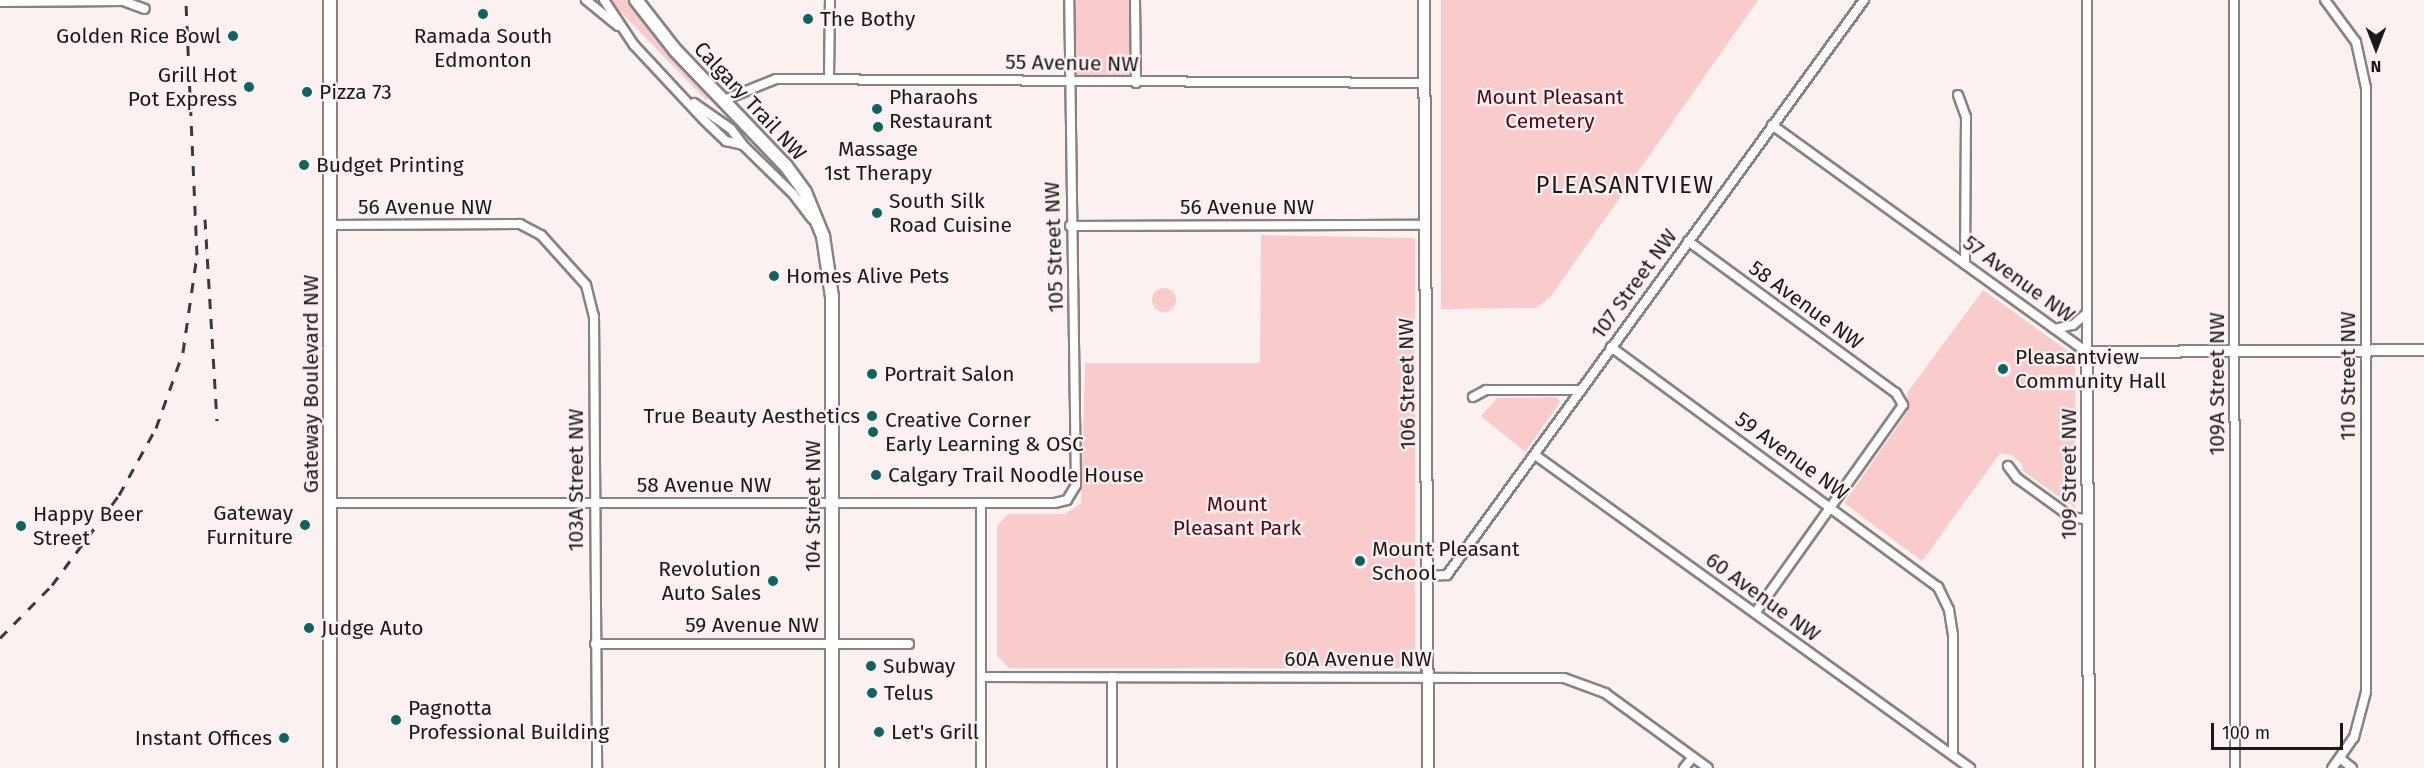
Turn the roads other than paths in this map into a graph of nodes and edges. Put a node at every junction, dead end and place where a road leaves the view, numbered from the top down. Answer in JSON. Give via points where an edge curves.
{"nodes":[{"id":1,"x":330,"y":0,"type":"edge"},
{"id":2,"x":586,"y":0,"type":"edge"},
{"id":3,"x":604,"y":0,"type":"edge"},
{"id":4,"x":636,"y":0,"type":"edge"},
{"id":5,"x":830,"y":0,"type":"edge"},
{"id":6,"x":1069,"y":0,"type":"edge"},
{"id":7,"x":1136,"y":0,"type":"edge"},
{"id":8,"x":1424,"y":0,"type":"edge"},
{"id":9,"x":1864,"y":0,"type":"edge"},
{"id":10,"x":2087,"y":0,"type":"edge"},
{"id":11,"x":2234,"y":0,"type":"edge"},
{"id":12,"x":2325,"y":0,"type":"edge"},
{"id":13,"x":0,"y":2,"type":"edge"},
{"id":14,"x":146,"y":9,"type":"dead end"},
{"id":15,"x":624,"y":30,"type":"junction"},
{"id":16,"x":829,"y":79,"type":"junction"},
{"id":17,"x":1069,"y":81,"type":"junction"},
{"id":18,"x":1136,"y":83,"type":"junction"},
{"id":19,"x":1425,"y":83,"type":"junction"},
{"id":20,"x":1958,"y":95,"type":"dead end"},
{"id":21,"x":723,"y":100,"type":"junction"},
{"id":22,"x":1772,"y":125,"type":"junction"},
{"id":23,"x":520,"y":224,"type":"joint"},
{"id":24,"x":331,"y":225,"type":"junction"},
{"id":25,"x":1424,"y":225,"type":"junction"},
{"id":26,"x":1070,"y":226,"type":"junction"},
{"id":27,"x":825,"y":241,"type":"junction"},
{"id":28,"x":1688,"y":241,"type":"junction"},
{"id":29,"x":1965,"y":264,"type":"junction"},
{"id":30,"x":2087,"y":313,"type":"junction"},
{"id":31,"x":2055,"y":329,"type":"junction"},
{"id":32,"x":1611,"y":347,"type":"junction"},
{"id":33,"x":2424,"y":350,"type":"edge"},
{"id":34,"x":2366,"y":351,"type":"junction"},
{"id":35,"x":2087,"y":352,"type":"junction"},
{"id":36,"x":2235,"y":352,"type":"junction"},
{"id":37,"x":1581,"y":390,"type":"junction"},
{"id":38,"x":1473,"y":397,"type":"dead end"},
{"id":39,"x":1535,"y":455,"type":"junction"},
{"id":40,"x":2008,"y":466,"type":"dead end"},
{"id":41,"x":1074,"y":493,"type":"joint"},
{"id":42,"x":330,"y":503,"type":"junction"},
{"id":43,"x":833,"y":503,"type":"junction"},
{"id":44,"x":981,"y":503,"type":"junction"},
{"id":45,"x":594,"y":504,"type":"junction"},
{"id":46,"x":1832,"y":507,"type":"junction"},
{"id":47,"x":2089,"y":520,"type":"junction"},
{"id":48,"x":1428,"y":576,"type":"junction"},
{"id":49,"x":1755,"y":613,"type":"junction"},
{"id":50,"x":833,"y":643,"type":"junction"},
{"id":51,"x":595,"y":644,"type":"junction"},
{"id":52,"x":909,"y":644,"type":"dead end"},
{"id":53,"x":1112,"y":677,"type":"junction"},
{"id":54,"x":1428,"y":677,"type":"junction"},
{"id":55,"x":981,"y":678,"type":"junction"},
{"id":56,"x":1953,"y":755,"type":"junction"},
{"id":57,"x":1693,"y":757,"type":"junction"},
{"id":58,"x":2341,"y":759,"type":"junction"},
{"id":59,"x":330,"y":768,"type":"edge"},
{"id":60,"x":597,"y":768,"type":"edge"},
{"id":61,"x":832,"y":768,"type":"edge"},
{"id":62,"x":981,"y":768,"type":"edge"},
{"id":63,"x":1112,"y":768,"type":"edge"},
{"id":64,"x":1428,"y":768,"type":"edge"},
{"id":65,"x":1684,"y":768,"type":"edge"},
{"id":66,"x":1708,"y":768,"type":"edge"},
{"id":67,"x":1970,"y":768,"type":"edge"},
{"id":68,"x":2089,"y":768,"type":"edge"},
{"id":69,"x":2235,"y":768,"type":"edge"},
{"id":70,"x":2332,"y":768,"type":"edge"},
{"id":71,"x":2352,"y":768,"type":"edge"}],
"edges":[{"from":1,"to":24,"type":"main road","name":"Gateway Boulevard NW"},
{"from":2,"to":15,"type":"street","name":"Calgary Trail NW"},
{"from":3,"to":15,"type":"street","name":"Calgary Trail NW"},
{"from":4,"to":21,"type":"main road","name":"Calgary Trail NW","via":[[664,37]]},
{"from":5,"to":16,"type":"street"},
{"from":6,"to":17,"type":"street","name":"105 Street NW"},
{"from":7,"to":18,"type":"street"},
{"from":8,"to":19,"type":"street","name":"106 Street NW"},
{"from":9,"to":22,"type":"street","name":"107 Street NW"},
{"from":10,"to":30,"type":"street","name":"109 Street NW"},
{"from":11,"to":36,"type":"street","name":"109A Street NW"},
{"from":12,"to":34,"type":"street","name":"110 Street NW","via":[[2350,30],[2366,77]]},
{"from":13,"to":14,"type":"street","via":[[123,1]]},
{"from":15,"to":27,"type":"street","name":"Calgary Trail NW","via":[[726,141],[743,145],[794,195]]},
{"from":16,"to":17,"type":"street","name":"55 Avenue NW"},
{"from":16,"to":21,"type":"street","name":"55 Avenue NW","via":[[771,80]]},
{"from":17,"to":18,"type":"street","name":"55 Avenue NW"},
{"from":17,"to":26,"type":"street","name":"105 Street NW"},
{"from":18,"to":19,"type":"street","name":"55 Avenue NW"},
{"from":19,"to":25,"type":"street","name":"106 Street NW"},
{"from":20,"to":29,"type":"street","via":[[1966,117]]},
{"from":21,"to":27,"type":"main road","name":"Calgary Trail NW","via":[[796,180]]},
{"from":22,"to":28,"type":"street","name":"107 Street NW"},
{"from":22,"to":29,"type":"street","name":"57 Avenue NW"},
{"from":23,"to":24,"type":"street","name":"56 Avenue NW"},
{"from":23,"to":45,"type":"street","name":"103A Street NW","via":[[541,235],[572,267],[592,300]]},
{"from":24,"to":42,"type":"main road","name":"Gateway Boulevard NW"},
{"from":25,"to":26,"type":"street","name":"56 Avenue NW"},
{"from":25,"to":48,"type":"street","name":"106 Street NW"},
{"from":26,"to":41,"type":"street","name":"105 Street NW","via":[[1075,266]]},
{"from":27,"to":43,"type":"main road","name":"104 Street NW","via":[[832,297]]},
{"from":28,"to":32,"type":"street","name":"107 Street NW"},
{"from":28,"to":46,"type":"street","name":"58 Avenue NW","via":[[1901,399],[1900,413]]},
{"from":29,"to":31,"type":"street","name":"57 Avenue NW"},
{"from":30,"to":31,"type":"street","via":[[2073,325]]},
{"from":30,"to":35,"type":"street","name":"109 Street NW"},
{"from":31,"to":35,"type":"street","name":"57 Avenue NW"},
{"from":32,"to":37,"type":"street","name":"107 Street NW"},
{"from":32,"to":46,"type":"street","name":"59 Avenue NW"},
{"from":33,"to":34,"type":"street"},
{"from":34,"to":36,"type":"street"},
{"from":34,"to":58,"type":"street","name":"110 Street NW","via":[[2366,702]]},
{"from":35,"to":36,"type":"street"},
{"from":35,"to":47,"type":"street","name":"109 Street NW"},
{"from":36,"to":69,"type":"street","name":"109A Street NW"},
{"from":37,"to":38,"type":"street","via":[[1486,390]]},
{"from":37,"to":39,"type":"street","name":"107 Street NW"},
{"from":39,"to":48,"type":"street","name":"107 Street NW","via":[[1447,575]]},
{"from":39,"to":49,"type":"street","name":"60 Avenue NW"},
{"from":40,"to":47,"type":"street","via":[[2017,478],[2071,517]]},
{"from":41,"to":44,"type":"street","name":"58 Avenue NW","via":[[1055,503]]},
{"from":42,"to":45,"type":"street","name":"58 Avenue NW"},
{"from":42,"to":59,"type":"main road","name":"Gateway Boulevard NW"},
{"from":43,"to":44,"type":"street","name":"58 Avenue NW"},
{"from":43,"to":45,"type":"street","name":"58 Avenue NW"},
{"from":43,"to":50,"type":"main road","name":"104 Street NW"},
{"from":44,"to":55,"type":"street"},
{"from":45,"to":51,"type":"street","name":"103A Street NW"},
{"from":46,"to":49,"type":"street"},
{"from":46,"to":56,"type":"street","name":"59 Avenue NW","via":[[1914,566],[1938,587],[1945,600],[1953,635]]},
{"from":47,"to":68,"type":"street","name":"109 Street NW"},
{"from":48,"to":54,"type":"street","name":"106 Street NW"},
{"from":49,"to":56,"type":"street","name":"60 Avenue NW"},
{"from":50,"to":51,"type":"street","name":"59 Avenue NW"},
{"from":50,"to":52,"type":"street","name":"59 Avenue NW"},
{"from":50,"to":61,"type":"main road","name":"104 Street NW"},
{"from":51,"to":60,"type":"street","name":"103A Street NW"},
{"from":53,"to":54,"type":"street","name":"60A Avenue NW"},
{"from":53,"to":55,"type":"street","name":"60A Avenue NW"},
{"from":53,"to":63,"type":"street"},
{"from":54,"to":57,"type":"street","name":"60A Avenue NW","via":[[1553,677],[1582,683],[1605,693]]},
{"from":54,"to":64,"type":"street","name":"106 Street NW"},
{"from":55,"to":62,"type":"street"},
{"from":56,"to":67,"type":"street","name":"60 Avenue NW"},
{"from":57,"to":65,"type":"street"},
{"from":57,"to":66,"type":"street","name":"60A Avenue NW"},
{"from":58,"to":70,"type":"street"},
{"from":58,"to":71,"type":"street"}]}
